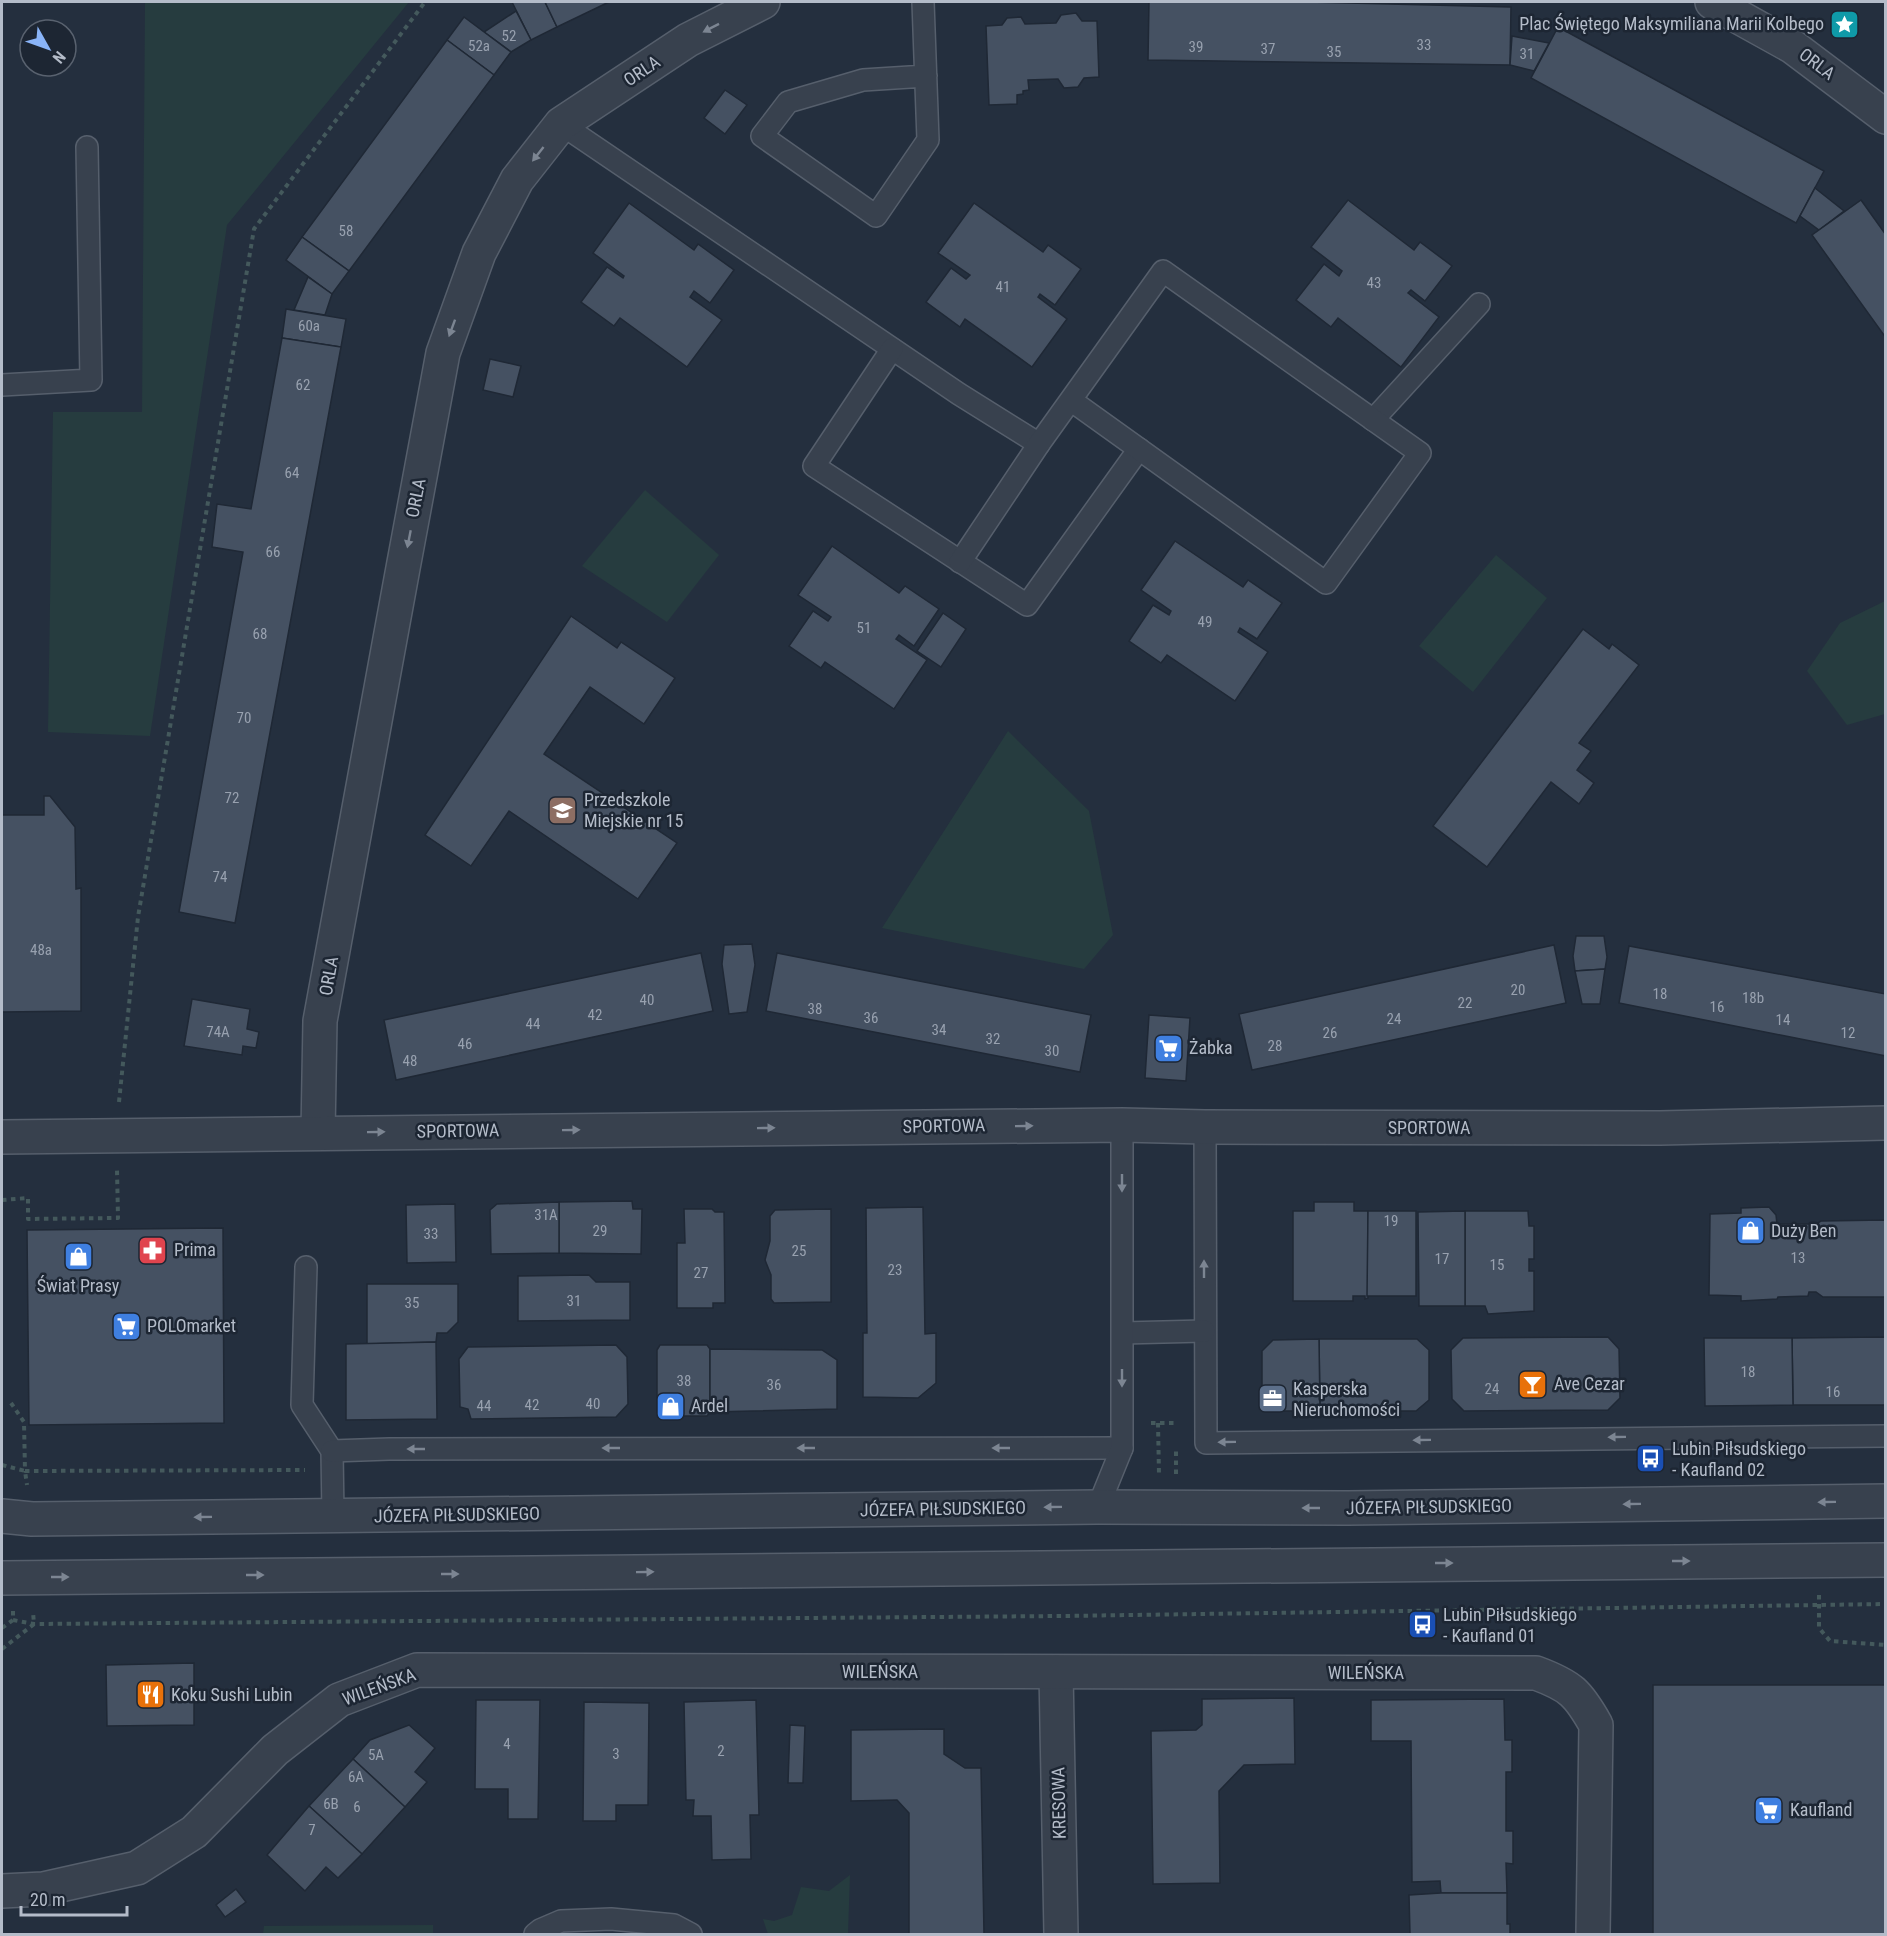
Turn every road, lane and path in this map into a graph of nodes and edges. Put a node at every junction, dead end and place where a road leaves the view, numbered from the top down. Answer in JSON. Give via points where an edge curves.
{"nodes":[{"id":1,"x":425,"y":2,"type":"edge"},
{"id":2,"x":763,"y":2,"type":"edge"},
{"id":3,"x":923,"y":2,"type":"edge"},
{"id":4,"x":1712,"y":2,"type":"edge"},
{"id":5,"x":926,"y":76,"type":"junction"},
{"id":6,"x":1886,"y":117,"type":"edge"},
{"id":7,"x":561,"y":124,"type":"junction"},
{"id":8,"x":87,"y":147,"type":"dead end"},
{"id":9,"x":1479,"y":304,"type":"dead end"},
{"id":10,"x":892,"y":349,"type":"junction"},
{"id":11,"x":2,"y":386,"type":"edge"},
{"id":12,"x":1072,"y":400,"type":"junction"},
{"id":13,"x":1373,"y":420,"type":"junction"},
{"id":14,"x":1039,"y":444,"type":"junction"},
{"id":15,"x":1139,"y":449,"type":"junction"},
{"id":16,"x":960,"y":562,"type":"junction"},
{"id":17,"x":1886,"y":1122,"type":"edge"},
{"id":18,"x":1122,"y":1125,"type":"junction"},
{"id":19,"x":1205,"y":1127,"type":"junction"},
{"id":20,"x":318,"y":1132,"type":"junction"},
{"id":21,"x":116,"y":1134,"type":"junction"},
{"id":22,"x":2,"y":1137,"type":"edge"},
{"id":23,"x":2,"y":1200,"type":"edge"},
{"id":24,"x":306,"y":1267,"type":"dead end"},
{"id":25,"x":1204,"y":1331,"type":"junction"},
{"id":26,"x":1123,"y":1333,"type":"junction"},
{"id":27,"x":1886,"y":1436,"type":"edge"},
{"id":28,"x":1122,"y":1448,"type":"junction"},
{"id":29,"x":332,"y":1451,"type":"junction"},
{"id":30,"x":2,"y":1465,"type":"edge"},
{"id":31,"x":25,"y":1472,"type":"dead end"},
{"id":32,"x":1886,"y":1501,"type":"edge"},
{"id":33,"x":1098,"y":1507,"type":"junction"},
{"id":34,"x":2,"y":1516,"type":"edge"},
{"id":35,"x":333,"y":1516,"type":"junction"},
{"id":36,"x":1886,"y":1560,"type":"edge"},
{"id":37,"x":2,"y":1578,"type":"edge"},
{"id":38,"x":1886,"y":1604,"type":"edge"},
{"id":39,"x":13,"y":1620,"type":"dead end"},
{"id":40,"x":34,"y":1624,"type":"junction"},
{"id":41,"x":2,"y":1649,"type":"edge"},
{"id":42,"x":1056,"y":1672,"type":"junction"},
{"id":43,"x":2,"y":1891,"type":"edge"},
{"id":44,"x":611,"y":1927,"type":"edge"},
{"id":45,"x":535,"y":1935,"type":"edge"},
{"id":46,"x":691,"y":1935,"type":"edge"},
{"id":47,"x":1061,"y":1935,"type":"edge"},
{"id":48,"x":1593,"y":1935,"type":"edge"}],
"edges":[{"from":1,"to":21,"type":"path","via":[[254,229],[138,917]]},
{"from":2,"to":7,"type":"street","name":"ORLA","one_way":true,"via":[[688,40]]},
{"from":3,"to":5,"type":"lane"},
{"from":4,"to":6,"type":"street","name":"ORLA","via":[[1793,46]]},
{"from":5,"to":5,"type":"lane","via":[[928,140],[876,216],[762,136],[788,102],[863,81]]},
{"from":7,"to":10,"type":"lane"},
{"from":7,"to":20,"type":"street","name":"ORLA","one_way":true,"via":[[517,180],[479,253],[443,353],[320,1021]]},
{"from":8,"to":11,"type":"lane","via":[[91,380]]},
{"from":9,"to":13,"type":"lane"},
{"from":10,"to":14,"type":"lane"},
{"from":10,"to":16,"type":"lane","via":[[814,466]]},
{"from":12,"to":13,"type":"lane","via":[[1163,271]]},
{"from":12,"to":14,"type":"lane"},
{"from":12,"to":15,"type":"lane"},
{"from":13,"to":15,"type":"lane","via":[[1420,453],[1326,583]]},
{"from":14,"to":16,"type":"lane"},
{"from":15,"to":16,"type":"lane","via":[[1027,605]]},
{"from":17,"to":19,"type":"street","name":"SPORTOWA","via":[[1660,1128]]},
{"from":18,"to":19,"type":"street","name":"SPORTOWA"},
{"from":20,"to":18,"type":"street","name":"SPORTOWA","one_way":true},
{"from":18,"to":26,"type":"lane","one_way":true},
{"from":25,"to":19,"type":"lane","one_way":true},
{"from":20,"to":21,"type":"street","name":"SPORTOWA"},
{"from":21,"to":22,"type":"street","name":"SPORTOWA"},
{"from":21,"to":23,"type":"path","via":[[118,1218],[28,1218],[28,1198]]},
{"from":24,"to":29,"type":"lane","via":[[302,1405]]},
{"from":25,"to":26,"type":"lane"},
{"from":27,"to":25,"type":"lane","one_way":true,"via":[[1206,1443]]},
{"from":26,"to":28,"type":"lane","one_way":true},
{"from":28,"to":29,"type":"lane","one_way":true},
{"from":28,"to":33,"type":"lane"},
{"from":29,"to":35,"type":"lane"},
{"from":30,"to":31,"type":"path"},
{"from":32,"to":33,"type":"street","name":"JÓZEFA PIŁSUDSKIEGO","one_way":true},
{"from":33,"to":35,"type":"street","name":"JÓZEFA PIŁSUDSKIEGO","one_way":true},
{"from":35,"to":34,"type":"street","name":"JÓZEFA PIŁSUDSKIEGO","one_way":true,"via":[[32,1519]]},
{"from":37,"to":36,"type":"street","one_way":true},
{"from":38,"to":40,"type":"path"},
{"from":39,"to":40,"type":"path"},
{"from":40,"to":41,"type":"path"},
{"from":42,"to":43,"type":"street","name":"WILEŃSKA","via":[[417,1670],[339,1700],[275,1750],[194,1832],[137,1868],[43,1890]]},
{"from":42,"to":47,"type":"street","name":"KRESOWA"},
{"from":42,"to":48,"type":"street","name":"WILEŃSKA","via":[[1536,1673],[1562,1683],[1583,1702],[1596,1725]]},
{"from":44,"to":45,"type":"lane","via":[[561,1921]]},
{"from":44,"to":46,"type":"lane","via":[[674,1925]]}]}
